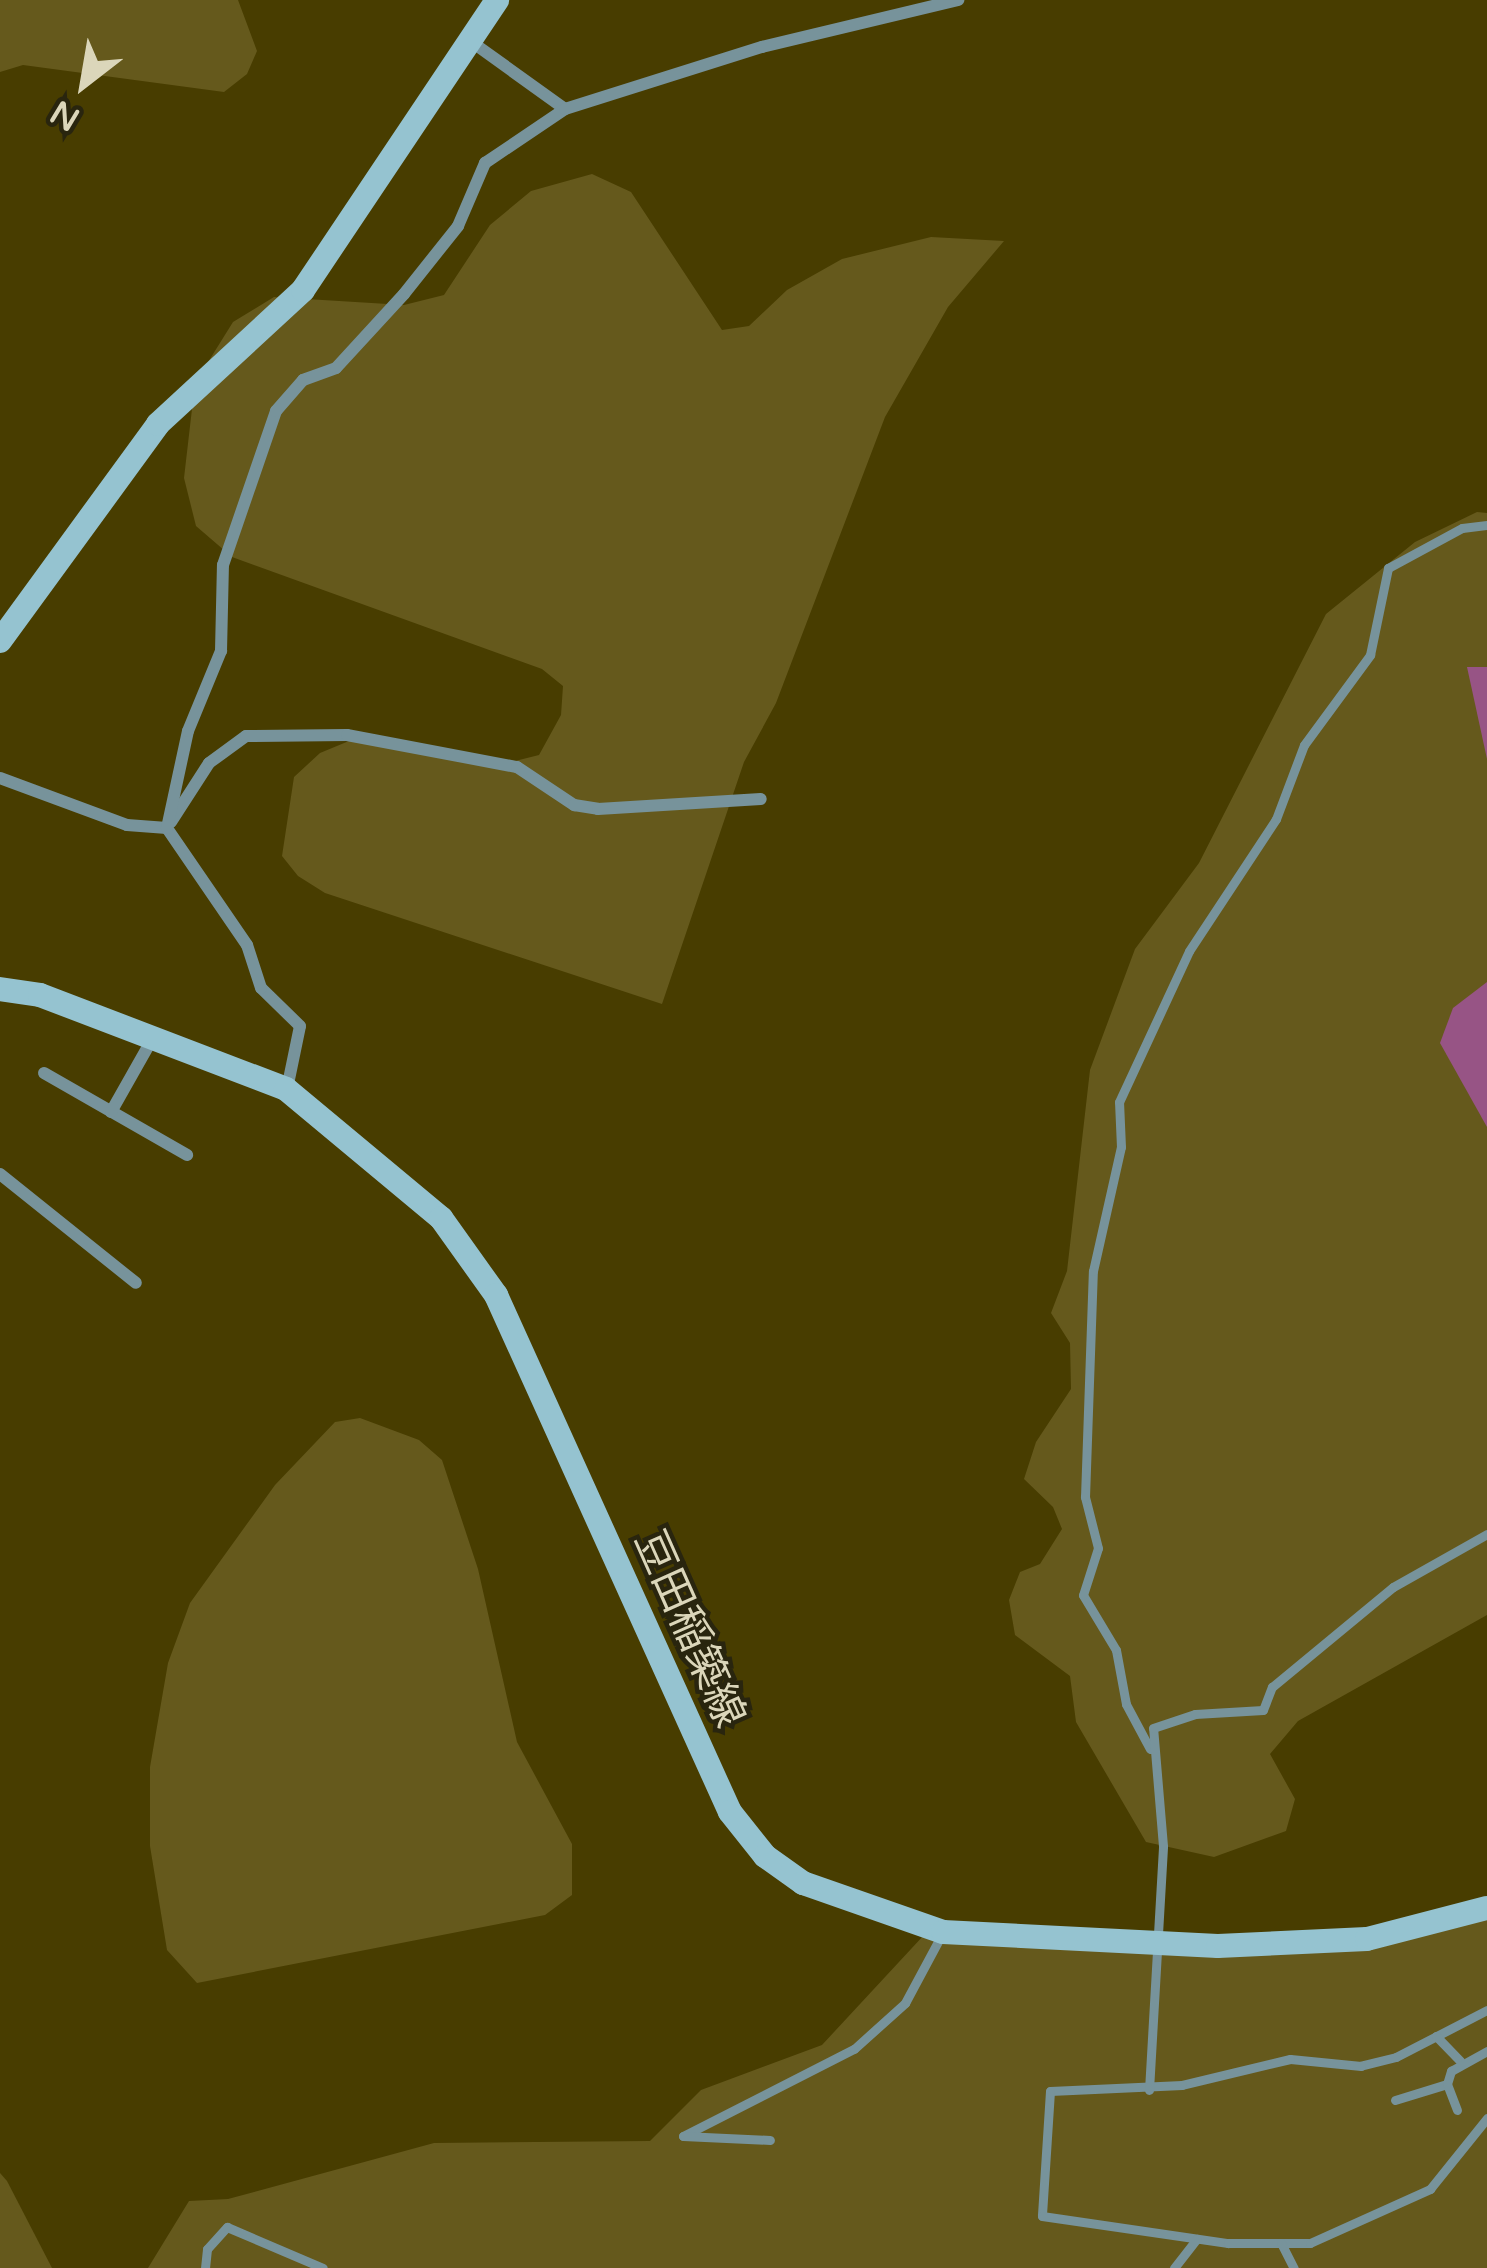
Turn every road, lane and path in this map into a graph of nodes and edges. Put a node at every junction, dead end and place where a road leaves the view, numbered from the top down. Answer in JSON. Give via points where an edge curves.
{"nodes":[{"id":1,"x":497,"y":0,"type":"edge"},
{"id":2,"x":958,"y":0,"type":"edge"},
{"id":3,"x":467,"y":40,"type":"junction"},
{"id":4,"x":566,"y":110,"type":"junction"},
{"id":5,"x":1487,"y":525,"type":"edge"},
{"id":6,"x":0,"y":641,"type":"edge"},
{"id":7,"x":0,"y":778,"type":"edge"},
{"id":8,"x":761,"y":799,"type":"dead end"},
{"id":9,"x":167,"y":828,"type":"junction"},
{"id":10,"x":0,"y":989,"type":"edge"},
{"id":11,"x":154,"y":1036,"type":"junction"},
{"id":12,"x":44,"y":1073,"type":"dead end"},
{"id":13,"x":286,"y":1089,"type":"junction"},
{"id":14,"x":111,"y":1112,"type":"junction"},
{"id":15,"x":187,"y":1155,"type":"dead end"},
{"id":16,"x":0,"y":1174,"type":"edge"},
{"id":17,"x":136,"y":1283,"type":"dead end"},
{"id":18,"x":1487,"y":1534,"type":"edge"},
{"id":19,"x":1150,"y":1749,"type":"junction"},
{"id":20,"x":1487,"y":1908,"type":"edge"},
{"id":21,"x":943,"y":1932,"type":"junction"},
{"id":22,"x":1487,"y":2010,"type":"edge"},
{"id":23,"x":1436,"y":2036,"type":"junction"},
{"id":24,"x":1487,"y":2051,"type":"edge"},
{"id":25,"x":1460,"y":2060,"type":"junction"},
{"id":26,"x":1447,"y":2084,"type":"junction"},
{"id":27,"x":1149,"y":2090,"type":"junction"},
{"id":28,"x":1395,"y":2100,"type":"dead end"},
{"id":29,"x":1457,"y":2110,"type":"dead end"},
{"id":30,"x":1487,"y":2118,"type":"edge"},
{"id":31,"x":770,"y":2140,"type":"dead end"},
{"id":32,"x":1197,"y":2239,"type":"junction"},
{"id":33,"x":1281,"y":2243,"type":"junction"},
{"id":34,"x":205,"y":2268,"type":"edge"},
{"id":35,"x":323,"y":2268,"type":"edge"},
{"id":36,"x":1174,"y":2268,"type":"edge"},
{"id":37,"x":1294,"y":2268,"type":"edge"}],
"edges":[{"from":1,"to":3,"type":"main road"},
{"from":2,"to":4,"type":"street","via":[[762,46]]},
{"from":3,"to":4,"type":"street"},
{"from":3,"to":6,"type":"main road","via":[[303,290],[158,424]]},
{"from":4,"to":9,"type":"street","via":[[485,163],[458,226],[404,294],[336,368],[303,380],[276,411],[223,565],[221,651],[188,730]]},
{"from":5,"to":19,"type":"lane","via":[[1462,528],[1388,568],[1370,655],[1304,746],[1276,819],[1190,950],[1119,1102],[1121,1148],[1093,1271],[1085,1497],[1098,1548],[1083,1595],[1116,1650],[1126,1704]]},
{"from":7,"to":9,"type":"street","via":[[127,825]]},
{"from":8,"to":9,"type":"street","via":[[598,809],[574,805],[517,767],[347,735],[246,736],[209,763]]},
{"from":9,"to":13,"type":"street","via":[[247,945],[261,988],[301,1026]]},
{"from":10,"to":11,"type":"main road","name":"豆田稲築線"},
{"from":11,"to":13,"type":"main road","name":"豆田稲築線"},
{"from":11,"to":14,"type":"street"},
{"from":12,"to":14,"type":"street"},
{"from":13,"to":21,"type":"main road","name":"豆田稲築線","via":[[441,1218],[496,1295],[730,1812],[765,1856],[803,1883]]},
{"from":14,"to":15,"type":"street"},
{"from":16,"to":17,"type":"street"},
{"from":18,"to":19,"type":"lane","via":[[1393,1587],[1272,1687],[1263,1710],[1173,1720],[1153,1728]]},
{"from":19,"to":27,"type":"lane","via":[[1163,1846]]},
{"from":20,"to":21,"type":"main road","name":"豆田稲築線","via":[[1367,1939],[1239,1945]]},
{"from":21,"to":31,"type":"lane","via":[[905,2003],[854,2049],[683,2136]]},
{"from":22,"to":23,"type":"lane"},
{"from":23,"to":25,"type":"lane"},
{"from":23,"to":27,"type":"lane","via":[[1361,2066],[1290,2059]]},
{"from":24,"to":25,"type":"lane"},
{"from":25,"to":26,"type":"lane"},
{"from":26,"to":28,"type":"lane"},
{"from":26,"to":29,"type":"lane"},
{"from":27,"to":32,"type":"lane","via":[[1049,2091],[1042,2216]]},
{"from":30,"to":33,"type":"lane","via":[[1454,2165],[1402,2207],[1310,2242]]},
{"from":32,"to":33,"type":"lane"},
{"from":32,"to":36,"type":"lane"},
{"from":33,"to":37,"type":"lane"},
{"from":34,"to":35,"type":"lane","via":[[207,2249],[227,2228]]}]}
